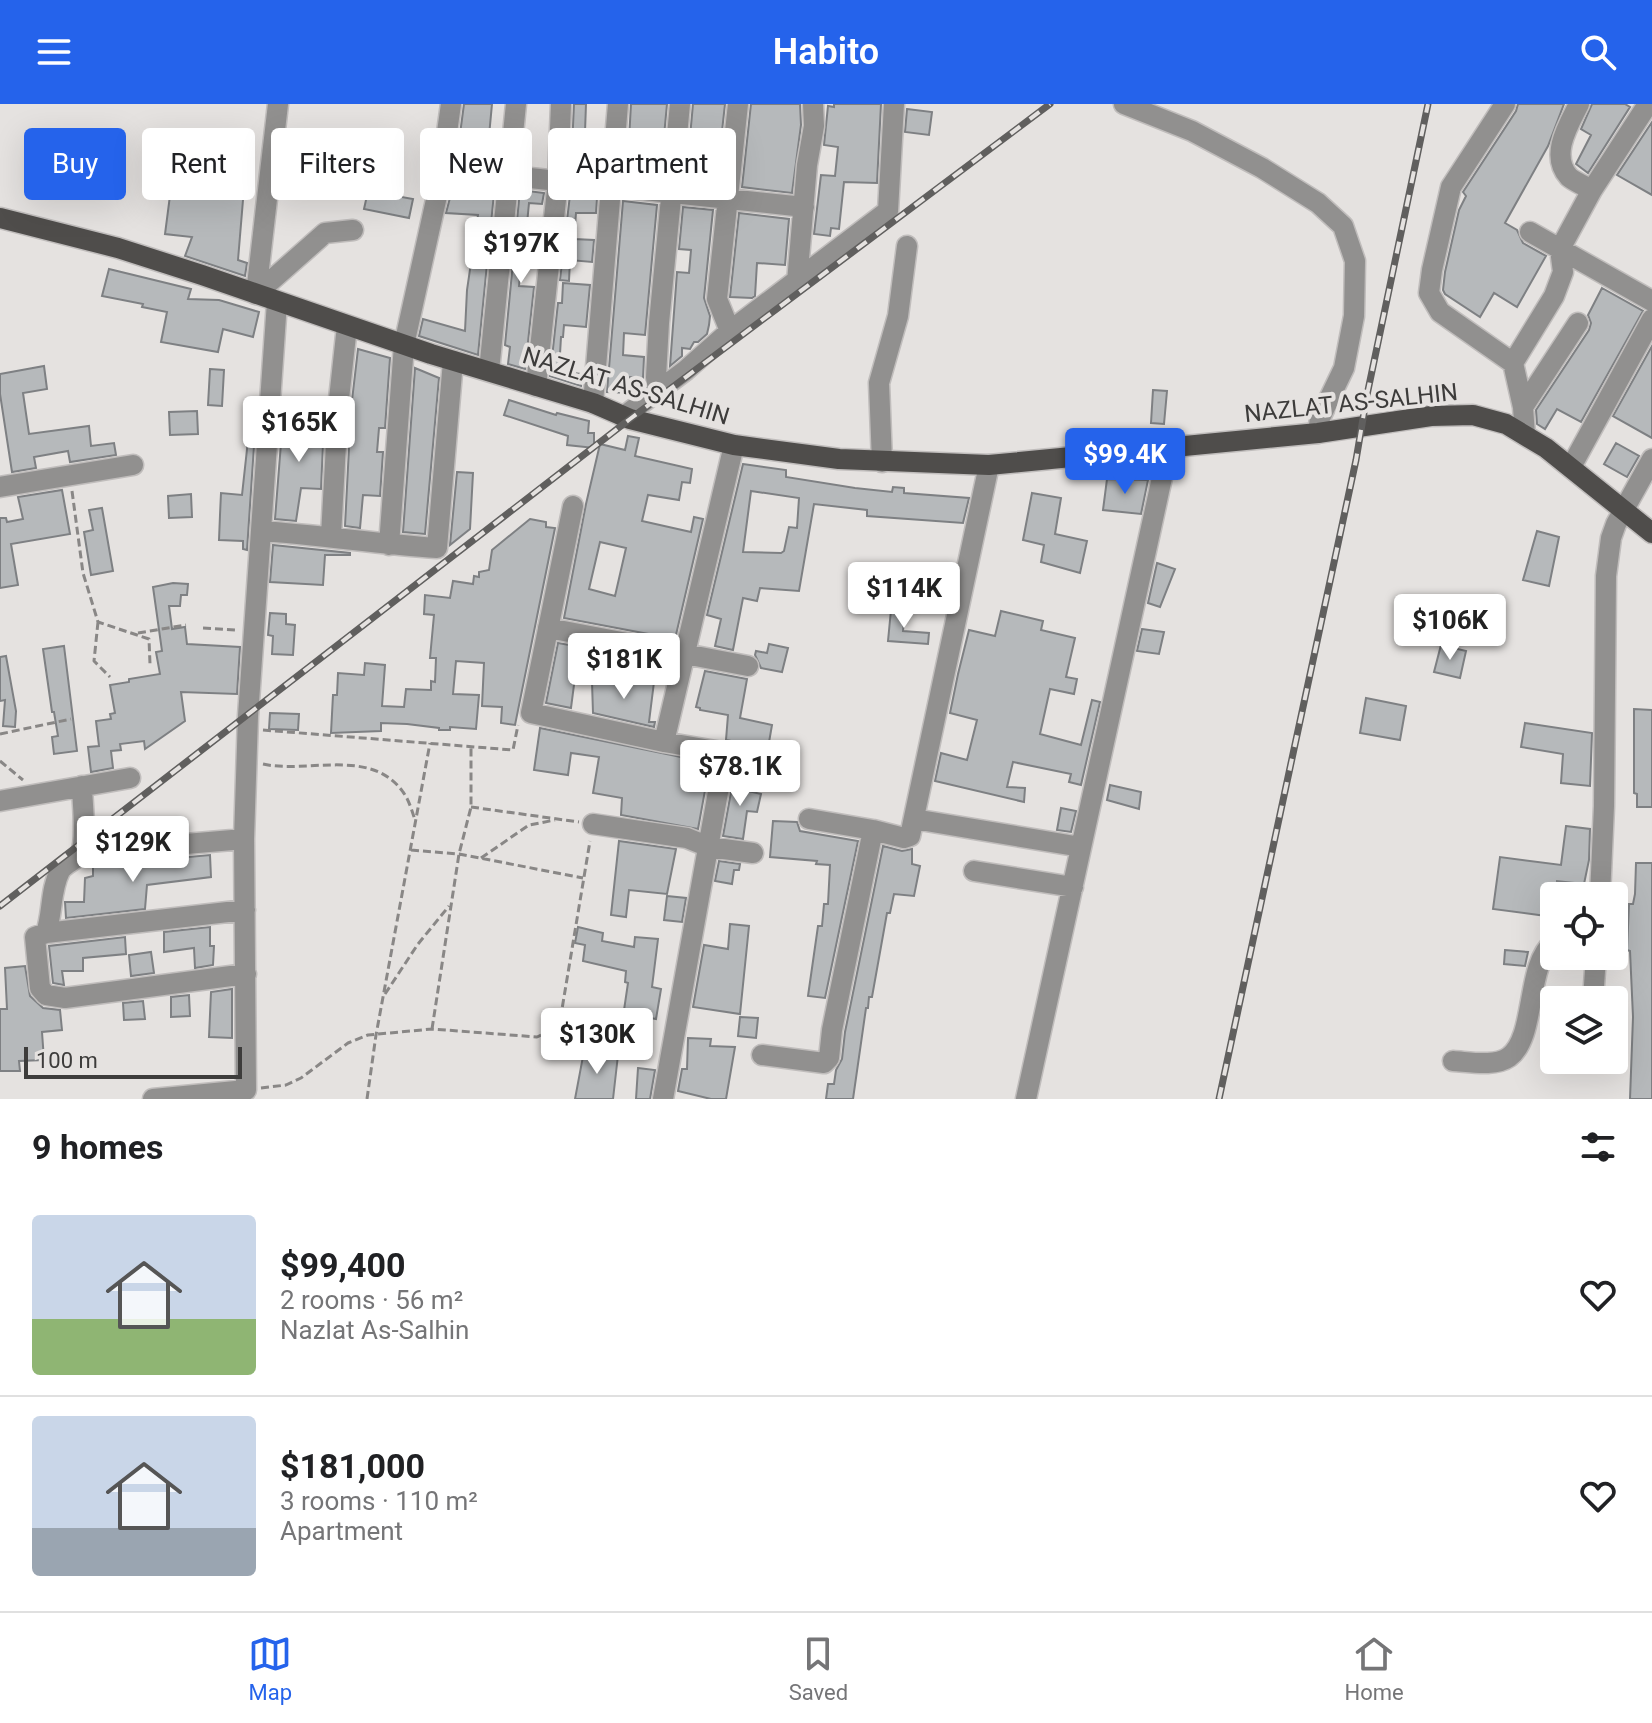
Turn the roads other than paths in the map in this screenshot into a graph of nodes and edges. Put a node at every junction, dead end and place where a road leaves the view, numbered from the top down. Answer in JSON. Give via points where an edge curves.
{"nodes":[{"id":1,"x":278,"y":104,"type":"edge"},
{"id":2,"x":451,"y":104,"type":"edge"},
{"id":3,"x":516,"y":104,"type":"edge"},
{"id":4,"x":561,"y":104,"type":"edge"},
{"id":5,"x":618,"y":104,"type":"edge"},
{"id":6,"x":680,"y":104,"type":"edge"},
{"id":7,"x":738,"y":104,"type":"edge"},
{"id":8,"x":813,"y":104,"type":"edge"},
{"id":9,"x":894,"y":104,"type":"edge"},
{"id":10,"x":1124,"y":104,"type":"edge"},
{"id":11,"x":1505,"y":104,"type":"edge"},
{"id":12,"x":1579,"y":104,"type":"edge"},
{"id":13,"x":1649,"y":106,"type":"edge"},
{"id":14,"x":514,"y":128,"type":"edge"},
{"id":15,"x":560,"y":128,"type":"edge"},
{"id":16,"x":616,"y":128,"type":"edge"},
{"id":17,"x":677,"y":128,"type":"edge"},
{"id":18,"x":735,"y":128,"type":"edge"},
{"id":19,"x":1592,"y":190,"type":"junction"},
{"id":20,"x":508,"y":200,"type":"edge"},
{"id":21,"x":556,"y":200,"type":"edge"},
{"id":22,"x":611,"y":200,"type":"edge"},
{"id":23,"x":669,"y":200,"type":"edge"},
{"id":24,"x":727,"y":200,"type":"edge"},
{"id":25,"x":736,"y":200,"type":"edge"},
{"id":26,"x":804,"y":207,"type":"junction"},
{"id":27,"x":0,"y":218,"type":"edge"},
{"id":28,"x":353,"y":230,"type":"dead end"},
{"id":29,"x":1530,"y":232,"type":"dead end"},
{"id":30,"x":907,"y":246,"type":"dead end"},
{"id":31,"x":1560,"y":249,"type":"junction"},
{"id":32,"x":797,"y":282,"type":"junction"},
{"id":33,"x":256,"y":294,"type":"junction"},
{"id":34,"x":1652,"y":301,"type":"edge"},
{"id":35,"x":277,"y":302,"type":"junction"},
{"id":36,"x":1652,"y":319,"type":"edge"},
{"id":37,"x":1578,"y":323,"type":"dead end"},
{"id":38,"x":347,"y":326,"type":"junction"},
{"id":39,"x":730,"y":331,"type":"junction"},
{"id":40,"x":404,"y":345,"type":"junction"},
{"id":41,"x":453,"y":361,"type":"junction"},
{"id":42,"x":1513,"y":363,"type":"junction"},
{"id":43,"x":489,"y":371,"type":"junction"},
{"id":44,"x":536,"y":386,"type":"junction"},
{"id":45,"x":658,"y":389,"type":"junction"},
{"id":46,"x":593,"y":403,"type":"junction"},
{"id":47,"x":1523,"y":407,"type":"junction"},
{"id":48,"x":623,"y":417,"type":"junction"},
{"id":49,"x":1318,"y":433,"type":"junction"},
{"id":50,"x":1525,"y":435,"type":"junction"},
{"id":51,"x":734,"y":445,"type":"junction"},
{"id":52,"x":1173,"y":448,"type":"junction"},
{"id":53,"x":1652,"y":459,"type":"edge"},
{"id":54,"x":882,"y":462,"type":"junction"},
{"id":55,"x":133,"y":465,"type":"dead end"},
{"id":56,"x":989,"y":465,"type":"junction"},
{"id":57,"x":1571,"y":467,"type":"junction"},
{"id":58,"x":0,"y":487,"type":"edge"},
{"id":59,"x":573,"y":506,"type":"dead end"},
{"id":60,"x":1624,"y":510,"type":"junction"},
{"id":61,"x":261,"y":531,"type":"junction"},
{"id":62,"x":1652,"y":533,"type":"edge"},
{"id":63,"x":331,"y":536,"type":"junction"},
{"id":64,"x":389,"y":545,"type":"junction"},
{"id":65,"x":548,"y":628,"type":"junction"},
{"id":66,"x":685,"y":654,"type":"junction"},
{"id":67,"x":748,"y":666,"type":"dead end"},
{"id":68,"x":664,"y":742,"type":"junction"},
{"id":69,"x":725,"y":753,"type":"junction"},
{"id":70,"x":762,"y":759,"type":"dead end"},
{"id":71,"x":130,"y":778,"type":"dead end"},
{"id":72,"x":82,"y":786,"type":"junction"},
{"id":73,"x":0,"y":801,"type":"edge"},
{"id":74,"x":809,"y":819,"type":"dead end"},
{"id":75,"x":914,"y":819,"type":"junction"},
{"id":76,"x":593,"y":824,"type":"road end"},
{"id":77,"x":873,"y":830,"type":"junction"},
{"id":78,"x":244,"y":839,"type":"junction"},
{"id":79,"x":709,"y":847,"type":"junction"},
{"id":80,"x":1081,"y":847,"type":"junction"},
{"id":81,"x":81,"y":853,"type":"junction"},
{"id":82,"x":753,"y":853,"type":"dead end"},
{"id":83,"x":974,"y":871,"type":"dead end"},
{"id":84,"x":1601,"y":882,"type":"edge"},
{"id":85,"x":1073,"y":887,"type":"junction"},
{"id":86,"x":245,"y":910,"type":"junction"},
{"id":87,"x":46,"y":933,"type":"junction"},
{"id":88,"x":1540,"y":965,"type":"edge"},
{"id":89,"x":246,"y":974,"type":"junction"},
{"id":90,"x":762,"y":1055,"type":"dead end"},
{"id":91,"x":1453,"y":1061,"type":"dead end"},
{"id":92,"x":153,"y":1099,"type":"edge"},
{"id":93,"x":663,"y":1099,"type":"edge"},
{"id":94,"x":1026,"y":1099,"type":"edge"}],
"edges":[{"from":1,"to":33,"type":"street"},
{"from":2,"to":40,"type":"street","via":[[440,182]]},
{"from":3,"to":14,"type":"street"},
{"from":4,"to":15,"type":"street"},
{"from":5,"to":16,"type":"street"},
{"from":6,"to":17,"type":"street"},
{"from":7,"to":18,"type":"street"},
{"from":8,"to":26,"type":"street"},
{"from":9,"to":32,"type":"street","via":[[888,211]]},
{"from":10,"to":49,"type":"street","via":[[1192,131],[1262,168],[1318,203],[1343,226],[1355,261],[1354,316],[1344,368]]},
{"from":11,"to":42,"type":"street","via":[[1451,187],[1429,293],[1440,312]]},
{"from":12,"to":19,"type":"street","via":[[1565,132],[1561,157],[1569,177]]},
{"from":13,"to":19,"type":"street"},
{"from":19,"to":31,"type":"street"},
{"from":20,"to":43,"type":"street"},
{"from":21,"to":44,"type":"street"},
{"from":22,"to":46,"type":"street"},
{"from":23,"to":45,"type":"street"},
{"from":24,"to":39,"type":"street","via":[[717,299]]},
{"from":25,"to":26,"type":"street"},
{"from":26,"to":32,"type":"street"},
{"from":27,"to":33,"type":"main road","name":"NAZLAT AS-SALHIN","via":[[118,248]]},
{"from":28,"to":33,"type":"street","via":[[325,233]]},
{"from":29,"to":31,"type":"street"},
{"from":30,"to":54,"type":"street","via":[[898,316],[879,383]]},
{"from":31,"to":34,"type":"street"},
{"from":31,"to":42,"type":"street","via":[[1563,272],[1554,296]]},
{"from":32,"to":39,"type":"street"},
{"from":33,"to":35,"type":"main road","name":"NAZLAT AS-SALHIN"},
{"from":35,"to":38,"type":"main road","name":"NAZLAT AS-SALHIN"},
{"from":35,"to":61,"type":"street"},
{"from":36,"to":57,"type":"street"},
{"from":37,"to":47,"type":"street"},
{"from":38,"to":40,"type":"main road","name":"NAZLAT AS-SALHIN"},
{"from":38,"to":63,"type":"street"},
{"from":39,"to":45,"type":"street"},
{"from":40,"to":41,"type":"main road","name":"NAZLAT AS-SALHIN"},
{"from":40,"to":64,"type":"street"},
{"from":41,"to":43,"type":"main road","name":"NAZLAT AS-SALHIN"},
{"from":41,"to":64,"type":"street","via":[[437,548]]},
{"from":42,"to":47,"type":"street"},
{"from":43,"to":44,"type":"main road","name":"NAZLAT AS-SALHIN"},
{"from":44,"to":46,"type":"main road","name":"NAZLAT AS-SALHIN"},
{"from":45,"to":48,"type":"street"},
{"from":46,"to":48,"type":"main road","name":"NAZLAT AS-SALHIN"},
{"from":47,"to":50,"type":"street"},
{"from":48,"to":51,"type":"main road","name":"NAZLAT AS-SALHIN"},
{"from":49,"to":50,"type":"main road","name":"NAZLAT AS-SALHIN","via":[[1473,415]]},
{"from":49,"to":52,"type":"main road","name":"NAZLAT AS-SALHIN"},
{"from":50,"to":57,"type":"main road","name":"NAZLAT AS-SALHIN"},
{"from":51,"to":54,"type":"main road","name":"NAZLAT AS-SALHIN"},
{"from":51,"to":66,"type":"street"},
{"from":52,"to":56,"type":"main road","name":"NAZLAT AS-SALHIN"},
{"from":52,"to":80,"type":"street","via":[[1165,464]]},
{"from":53,"to":60,"type":"street"},
{"from":54,"to":56,"type":"main road","name":"NAZLAT AS-SALHIN"},
{"from":55,"to":58,"type":"street"},
{"from":56,"to":75,"type":"street"},
{"from":57,"to":60,"type":"main road","name":"NAZLAT AS-SALHIN"},
{"from":59,"to":65,"type":"street"},
{"from":60,"to":62,"type":"main road","name":"NAZLAT AS-SALHIN"},
{"from":60,"to":84,"type":"street","via":[[1611,538],[1606,576]]},
{"from":61,"to":63,"type":"street"},
{"from":61,"to":78,"type":"street"},
{"from":63,"to":64,"type":"street"},
{"from":65,"to":66,"type":"street"},
{"from":65,"to":68,"type":"street","via":[[531,713]]},
{"from":66,"to":67,"type":"street"},
{"from":66,"to":68,"type":"street"},
{"from":68,"to":69,"type":"street"},
{"from":69,"to":70,"type":"street"},
{"from":69,"to":79,"type":"street"},
{"from":71,"to":72,"type":"street"},
{"from":72,"to":73,"type":"street"},
{"from":72,"to":81,"type":"street"},
{"from":74,"to":77,"type":"street"},
{"from":75,"to":77,"type":"street","via":[[907,838]]},
{"from":75,"to":80,"type":"street"},
{"from":76,"to":79,"type":"street","via":[[687,838]]},
{"from":77,"to":90,"type":"street","via":[[828,1061]]},
{"from":78,"to":81,"type":"street"},
{"from":78,"to":86,"type":"street"},
{"from":79,"to":82,"type":"street"},
{"from":79,"to":93,"type":"street"},
{"from":80,"to":85,"type":"street"},
{"from":81,"to":87,"type":"street","via":[[61,870]]},
{"from":83,"to":85,"type":"street"},
{"from":85,"to":94,"type":"street"},
{"from":86,"to":87,"type":"street"},
{"from":86,"to":89,"type":"street"},
{"from":87,"to":89,"type":"street","via":[[35,937],[35,947],[40,988],[46,995],[65,998]]},
{"from":88,"to":91,"type":"street","via":[[1522,1041],[1509,1057]]},
{"from":89,"to":92,"type":"street","via":[[246,1090]]}]}
